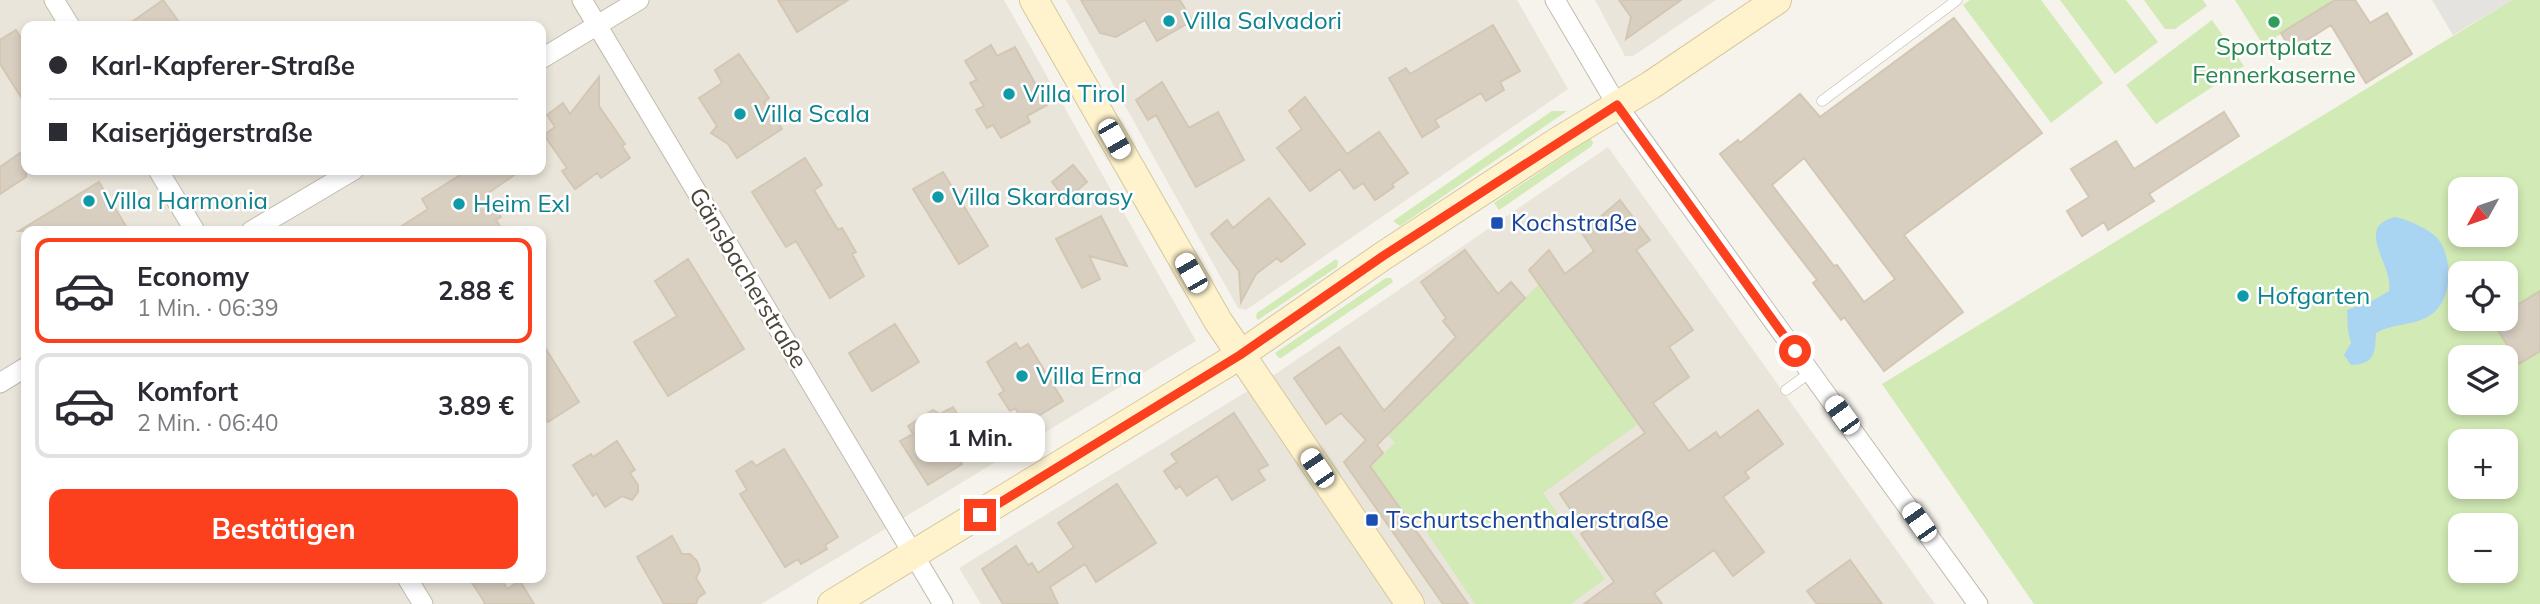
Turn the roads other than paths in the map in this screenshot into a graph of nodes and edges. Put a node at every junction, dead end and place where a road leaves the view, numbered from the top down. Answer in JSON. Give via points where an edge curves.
{"nodes":[{"id":1,"x":54,"y":0,"type":"edge"},
{"id":2,"x":582,"y":0,"type":"edge"},
{"id":3,"x":639,"y":0,"type":"edge"},
{"id":4,"x":1034,"y":0,"type":"edge"},
{"id":5,"x":1555,"y":0,"type":"edge"},
{"id":6,"x":1777,"y":0,"type":"edge"},
{"id":7,"x":1957,"y":0,"type":"edge"},
{"id":8,"x":67,"y":21,"type":"edge"},
{"id":9,"x":597,"y":25,"type":"junction"},
{"id":10,"x":546,"y":56,"type":"edge"},
{"id":11,"x":1822,"y":101,"type":"dead end"},
{"id":12,"x":1617,"y":105,"type":"junction"},
{"id":13,"x":161,"y":175,"type":"edge"},
{"id":14,"x":346,"y":175,"type":"edge"},
{"id":15,"x":192,"y":226,"type":"edge"},
{"id":16,"x":260,"y":226,"type":"edge"},
{"id":17,"x":1240,"y":355,"type":"junction"},
{"id":18,"x":21,"y":370,"type":"edge"},
{"id":19,"x":1811,"y":372,"type":"junction"},
{"id":20,"x":0,"y":383,"type":"edge"},
{"id":21,"x":1786,"y":390,"type":"dead end"},
{"id":22,"x":914,"y":555,"type":"junction"},
{"id":23,"x":410,"y":583,"type":"edge"},
{"id":24,"x":423,"y":604,"type":"edge"},
{"id":25,"x":832,"y":604,"type":"edge"},
{"id":26,"x":943,"y":604,"type":"edge"},
{"id":27,"x":1410,"y":604,"type":"edge"},
{"id":28,"x":1978,"y":604,"type":"edge"}],
"edges":[{"from":1,"to":8,"type":"street"},
{"from":2,"to":9,"type":"street","name":"Gänsbacherstraße"},
{"from":3,"to":9,"type":"street"},
{"from":4,"to":17,"type":"street"},
{"from":5,"to":12,"type":"street"},
{"from":6,"to":12,"type":"street"},
{"from":7,"to":11,"type":"lane"},
{"from":9,"to":10,"type":"street"},
{"from":9,"to":22,"type":"street","name":"Gänsbacherstraße"},
{"from":12,"to":17,"type":"street"},
{"from":12,"to":19,"type":"street"},
{"from":13,"to":15,"type":"street"},
{"from":14,"to":16,"type":"street"},
{"from":17,"to":22,"type":"street"},
{"from":17,"to":27,"type":"street"},
{"from":18,"to":20,"type":"street"},
{"from":19,"to":21,"type":"lane"},
{"from":19,"to":28,"type":"street"},
{"from":22,"to":25,"type":"street"},
{"from":22,"to":26,"type":"street","name":"Gänsbacherstraße"},
{"from":23,"to":24,"type":"street"}]}
